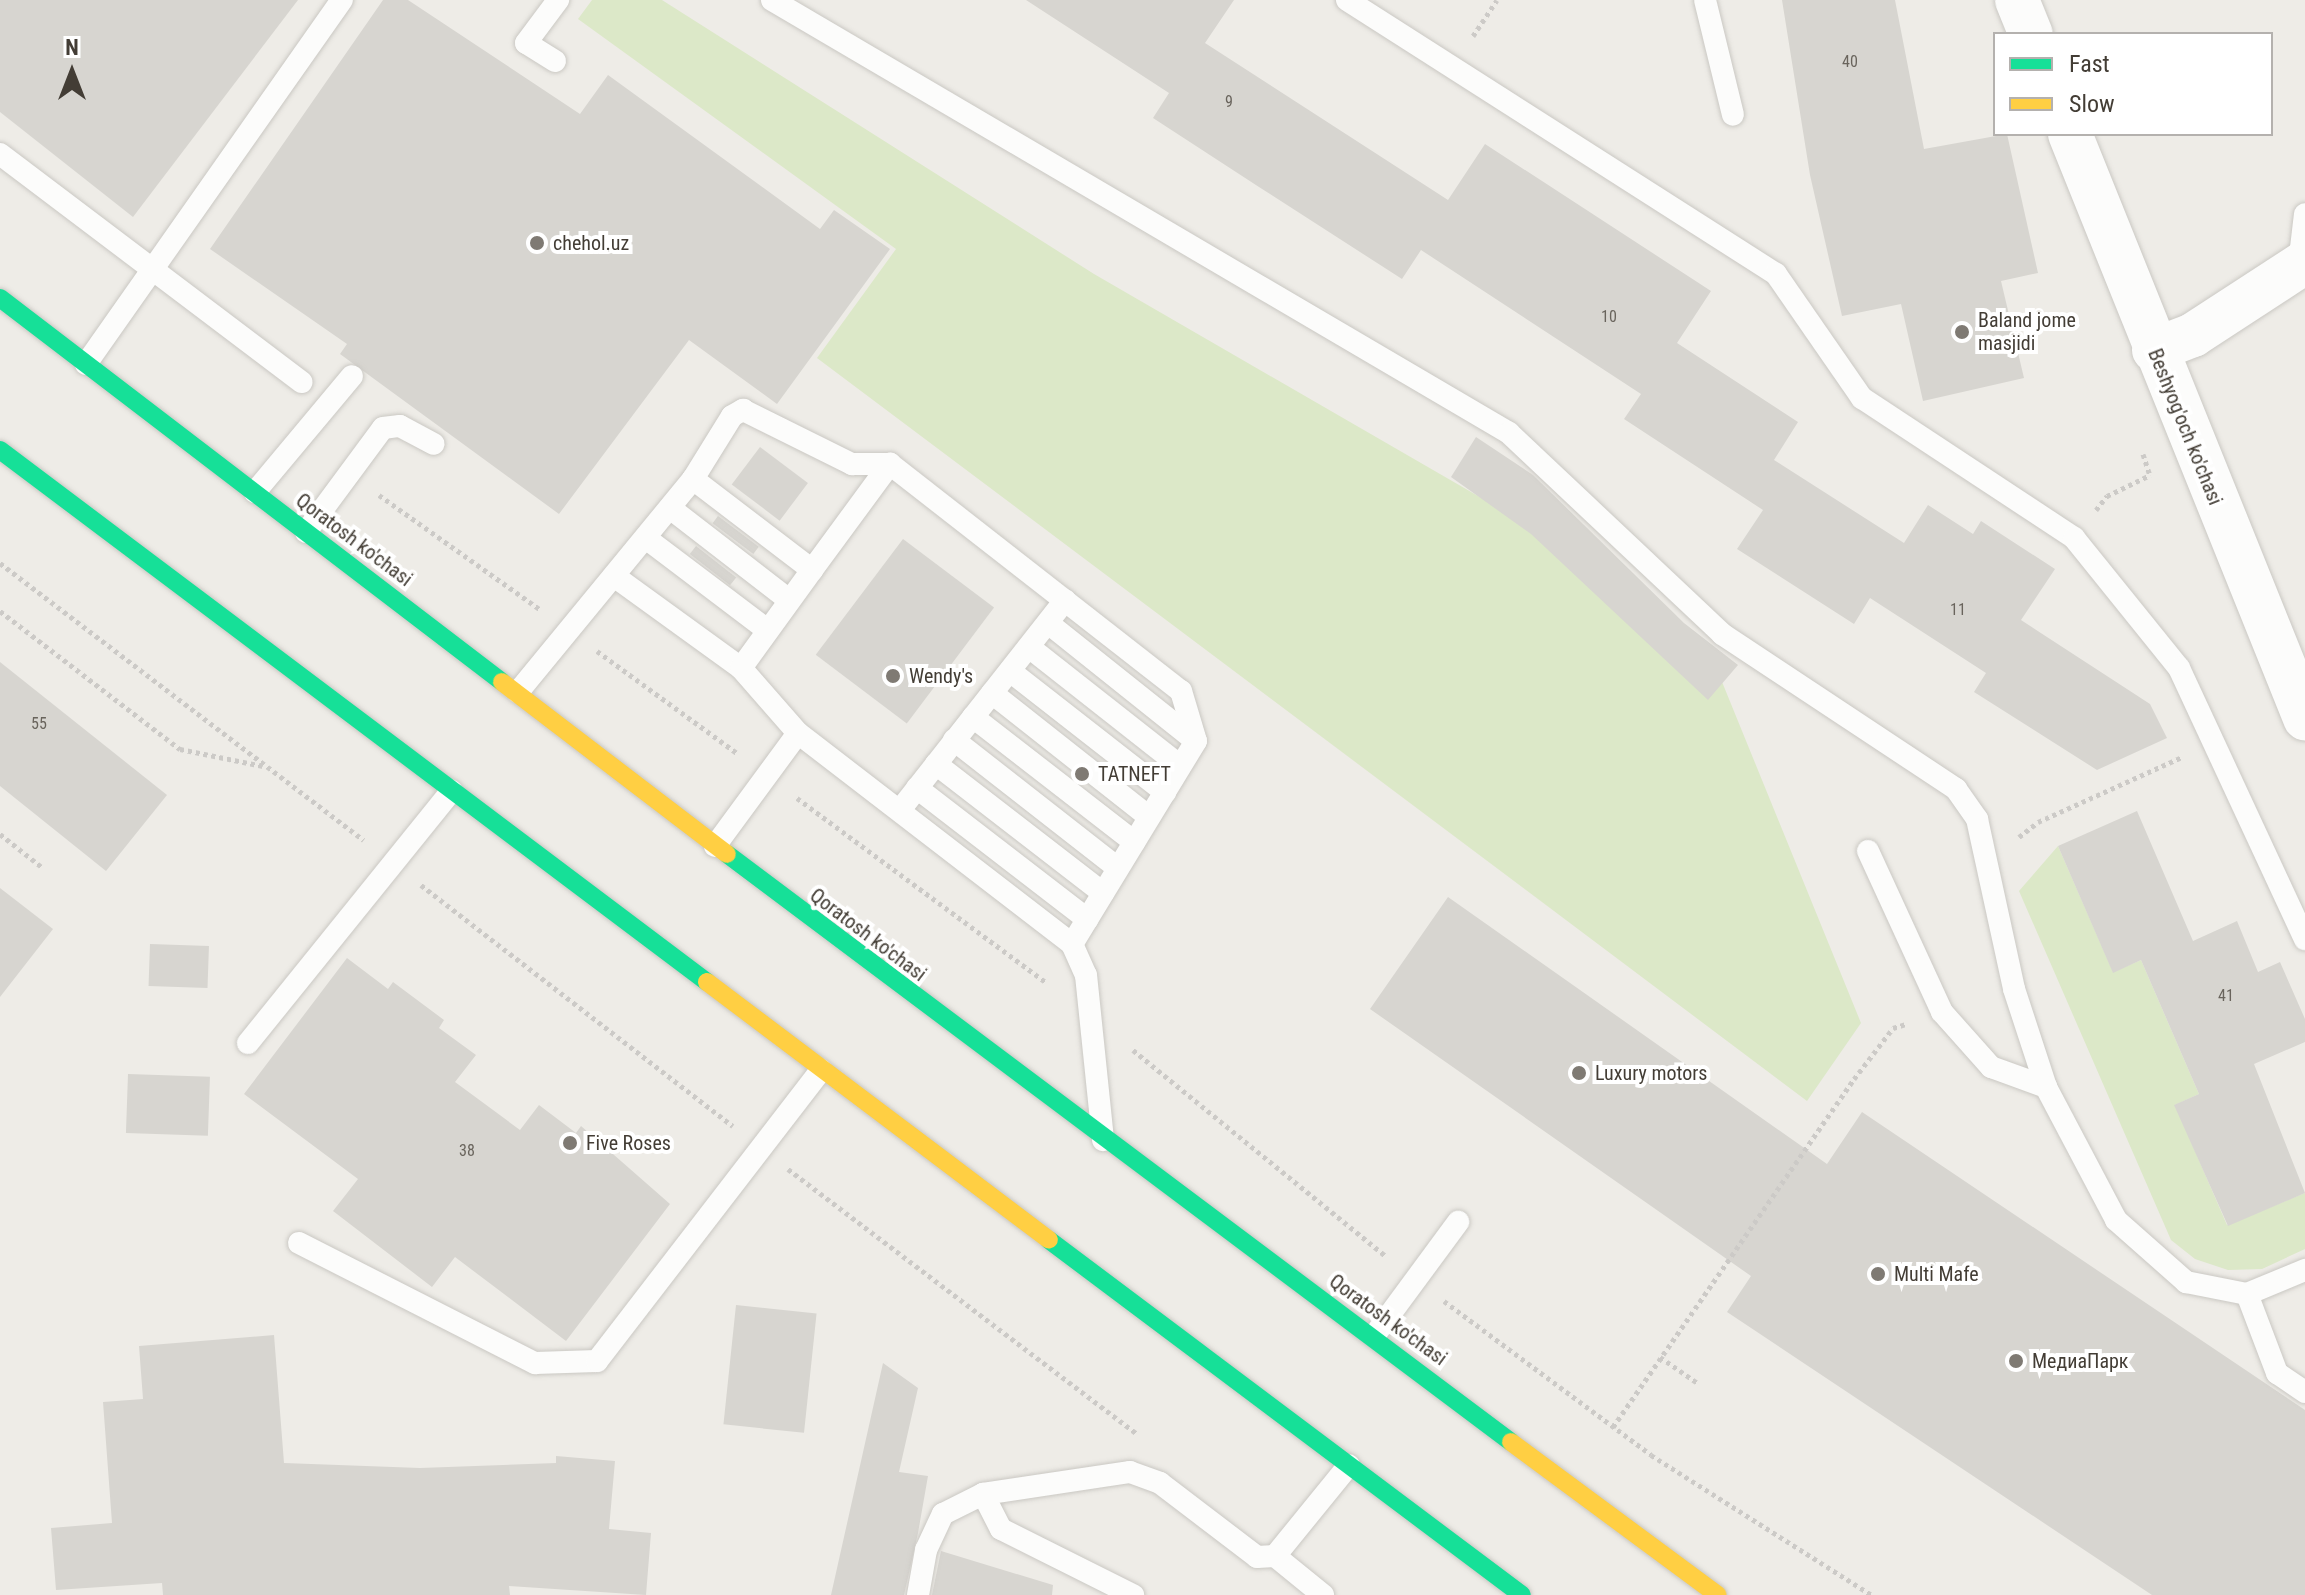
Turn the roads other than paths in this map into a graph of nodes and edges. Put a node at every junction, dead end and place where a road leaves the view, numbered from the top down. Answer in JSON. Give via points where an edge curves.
{"nodes":[{"id":1,"x":342,"y":0,"type":"edge"},
{"id":2,"x":558,"y":0,"type":"edge"},
{"id":3,"x":772,"y":0,"type":"edge"},
{"id":4,"x":1347,"y":0,"type":"edge"},
{"id":5,"x":1705,"y":0,"type":"edge"},
{"id":6,"x":2017,"y":0,"type":"edge"},
{"id":7,"x":2030,"y":32,"type":"edge"},
{"id":8,"x":555,"y":61,"type":"dead end"},
{"id":9,"x":1733,"y":115,"type":"dead end"},
{"id":10,"x":2071,"y":136,"type":"edge"},
{"id":11,"x":0,"y":154,"type":"edge"},
{"id":12,"x":2305,"y":214,"type":"edge"},
{"id":13,"x":2302,"y":264,"type":"edge"},
{"id":14,"x":155,"y":270,"type":"junction"},
{"id":15,"x":0,"y":298,"type":"edge"},
{"id":16,"x":2154,"y":350,"type":"junction"},
{"id":17,"x":86,"y":364,"type":"junction"},
{"id":18,"x":352,"y":376,"type":"dead end"},
{"id":19,"x":302,"y":382,"type":"dead end"},
{"id":20,"x":434,"y":444,"type":"dead end"},
{"id":21,"x":0,"y":450,"type":"edge"},
{"id":22,"x":890,"y":464,"type":"junction"},
{"id":23,"x":693,"y":479,"type":"junction"},
{"id":24,"x":255,"y":492,"type":"junction"},
{"id":25,"x":670,"y":508,"type":"junction"},
{"id":26,"x":306,"y":532,"type":"junction"},
{"id":27,"x":647,"y":539,"type":"junction"},
{"id":28,"x":812,"y":570,"type":"junction"},
{"id":29,"x":614,"y":576,"type":"junction"},
{"id":30,"x":789,"y":600,"type":"junction"},
{"id":31,"x":1065,"y":600,"type":"junction"},
{"id":32,"x":1048,"y":623,"type":"junction"},
{"id":33,"x":766,"y":629,"type":"junction"},
{"id":34,"x":1029,"y":647,"type":"junction"},
{"id":35,"x":741,"y":668,"type":"junction"},
{"id":36,"x":1010,"y":671,"type":"junction"},
{"id":37,"x":518,"y":692,"type":"junction"},
{"id":38,"x":992,"y":693,"type":"junction"},
{"id":39,"x":973,"y":717,"type":"junction"},
{"id":40,"x":2305,"y":718,"type":"edge"},
{"id":41,"x":798,"y":733,"type":"junction"},
{"id":42,"x":954,"y":740,"type":"junction"},
{"id":43,"x":1196,"y":741,"type":"junction"},
{"id":44,"x":936,"y":764,"type":"junction"},
{"id":45,"x":1180,"y":766,"type":"junction"},
{"id":46,"x":917,"y":788,"type":"junction"},
{"id":47,"x":451,"y":791,"type":"junction"},
{"id":48,"x":1165,"y":792,"type":"junction"},
{"id":49,"x":900,"y":810,"type":"junction"},
{"id":50,"x":1149,"y":817,"type":"junction"},
{"id":51,"x":1134,"y":842,"type":"junction"},
{"id":52,"x":715,"y":846,"type":"junction"},
{"id":53,"x":1868,"y":851,"type":"dead end"},
{"id":54,"x":1118,"y":868,"type":"junction"},
{"id":55,"x":1103,"y":893,"type":"junction"},
{"id":56,"x":1087,"y":919,"type":"junction"},
{"id":57,"x":2305,"y":939,"type":"edge"},
{"id":58,"x":1072,"y":944,"type":"junction"},
{"id":59,"x":248,"y":1043,"type":"dead end"},
{"id":60,"x":821,"y":1070,"type":"junction"},
{"id":61,"x":2046,"y":1087,"type":"junction"},
{"id":62,"x":1103,"y":1141,"type":"junction"},
{"id":63,"x":1458,"y":1222,"type":"dead end"},
{"id":64,"x":299,"y":1243,"type":"dead end"},
{"id":65,"x":2305,"y":1270,"type":"edge"},
{"id":66,"x":2247,"y":1294,"type":"junction"},
{"id":67,"x":1374,"y":1336,"type":"junction"},
{"id":68,"x":2305,"y":1392,"type":"edge"},
{"id":69,"x":1349,"y":1465,"type":"junction"},
{"id":70,"x":983,"y":1494,"type":"junction"},
{"id":71,"x":1275,"y":1556,"type":"junction"},
{"id":72,"x":918,"y":1595,"type":"edge"},
{"id":73,"x":1133,"y":1595,"type":"edge"},
{"id":74,"x":1323,"y":1595,"type":"edge"},
{"id":75,"x":1522,"y":1595,"type":"edge"},
{"id":76,"x":1718,"y":1595,"type":"edge"}],
"edges":[{"from":1,"to":14,"type":"lane"},
{"from":2,"to":8,"type":"lane","via":[[526,43]]},
{"from":3,"to":61,"type":"lane","via":[[1509,433],[1722,634],[1956,789],[1977,819],[1984,864]]},
{"from":4,"to":57,"type":"lane","via":[[1776,274],[1862,398],[2074,538],[2179,668]]},
{"from":5,"to":9,"type":"lane"},
{"from":6,"to":7,"type":"street"},
{"from":10,"to":16,"type":"street","name":"Beshyog'och ko'chasi"},
{"from":11,"to":14,"type":"lane"},
{"from":12,"to":13,"type":"lane"},
{"from":13,"to":16,"type":"street","via":[[2193,335]]},
{"from":14,"to":17,"type":"lane"},
{"from":14,"to":19,"type":"lane"},
{"from":15,"to":17,"type":"main road","name":"Qoratosh ko'chasi"},
{"from":16,"to":40,"type":"street","name":"Beshyog'och ko'chasi"},
{"from":17,"to":24,"type":"main road","name":"Qoratosh ko'chasi"},
{"from":18,"to":24,"type":"lane"},
{"from":20,"to":26,"type":"lane","via":[[400,426],[383,428]]},
{"from":21,"to":47,"type":"main road"},
{"from":22,"to":23,"type":"lane","via":[[852,464],[743,410],[732,416]]},
{"from":22,"to":28,"type":"lane"},
{"from":22,"to":31,"type":"lane"},
{"from":23,"to":25,"type":"lane"},
{"from":23,"to":28,"type":"lane"},
{"from":24,"to":26,"type":"main road","name":"Qoratosh ko'chasi"},
{"from":25,"to":27,"type":"lane"},
{"from":25,"to":30,"type":"lane"},
{"from":26,"to":37,"type":"main road","name":"Qoratosh ko'chasi"},
{"from":27,"to":29,"type":"lane"},
{"from":27,"to":33,"type":"lane"},
{"from":28,"to":30,"type":"lane"},
{"from":29,"to":35,"type":"lane"},
{"from":29,"to":37,"type":"lane"},
{"from":30,"to":33,"type":"lane"},
{"from":31,"to":32,"type":"lane"},
{"from":31,"to":43,"type":"lane","via":[[1181,691]]},
{"from":32,"to":34,"type":"lane"},
{"from":32,"to":43,"type":"lane"},
{"from":33,"to":35,"type":"lane"},
{"from":34,"to":36,"type":"lane"},
{"from":34,"to":45,"type":"lane"},
{"from":35,"to":41,"type":"lane"},
{"from":36,"to":38,"type":"lane"},
{"from":36,"to":48,"type":"lane"},
{"from":37,"to":52,"type":"main road","name":"Qoratosh ko'chasi"},
{"from":38,"to":39,"type":"lane"},
{"from":38,"to":50,"type":"lane"},
{"from":39,"to":42,"type":"lane"},
{"from":39,"to":51,"type":"lane"},
{"from":41,"to":49,"type":"lane"},
{"from":41,"to":52,"type":"lane"},
{"from":42,"to":44,"type":"lane"},
{"from":42,"to":54,"type":"lane"},
{"from":43,"to":45,"type":"lane"},
{"from":44,"to":46,"type":"lane"},
{"from":44,"to":55,"type":"lane"},
{"from":45,"to":48,"type":"lane"},
{"from":46,"to":49,"type":"lane"},
{"from":46,"to":56,"type":"lane"},
{"from":47,"to":59,"type":"lane"},
{"from":47,"to":60,"type":"main road"},
{"from":48,"to":50,"type":"lane"},
{"from":49,"to":58,"type":"lane"},
{"from":50,"to":51,"type":"lane"},
{"from":51,"to":54,"type":"lane"},
{"from":52,"to":62,"type":"main road","name":"Qoratosh ko'chasi"},
{"from":53,"to":61,"type":"lane","via":[[1942,1012],[1991,1067]]},
{"from":54,"to":55,"type":"lane"},
{"from":55,"to":56,"type":"lane"},
{"from":56,"to":58,"type":"lane"},
{"from":58,"to":62,"type":"lane","via":[[1086,975]]},
{"from":60,"to":64,"type":"lane","via":[[597,1361],[535,1363]]},
{"from":60,"to":69,"type":"main road"},
{"from":61,"to":66,"type":"lane","via":[[2116,1220],[2186,1282]]},
{"from":62,"to":67,"type":"main road","name":"Qoratosh ko'chasi"},
{"from":63,"to":67,"type":"lane"},
{"from":65,"to":66,"type":"lane"},
{"from":66,"to":68,"type":"lane","via":[[2277,1373]]},
{"from":67,"to":76,"type":"main road","name":"Qoratosh ko'chasi"},
{"from":69,"to":71,"type":"lane"},
{"from":69,"to":75,"type":"main road"},
{"from":70,"to":71,"type":"lane","via":[[1130,1472],[1160,1483],[1257,1557]]},
{"from":70,"to":72,"type":"lane","via":[[943,1514],[926,1550]]},
{"from":70,"to":73,"type":"lane","via":[[1001,1529]]},
{"from":71,"to":74,"type":"lane"}]}
